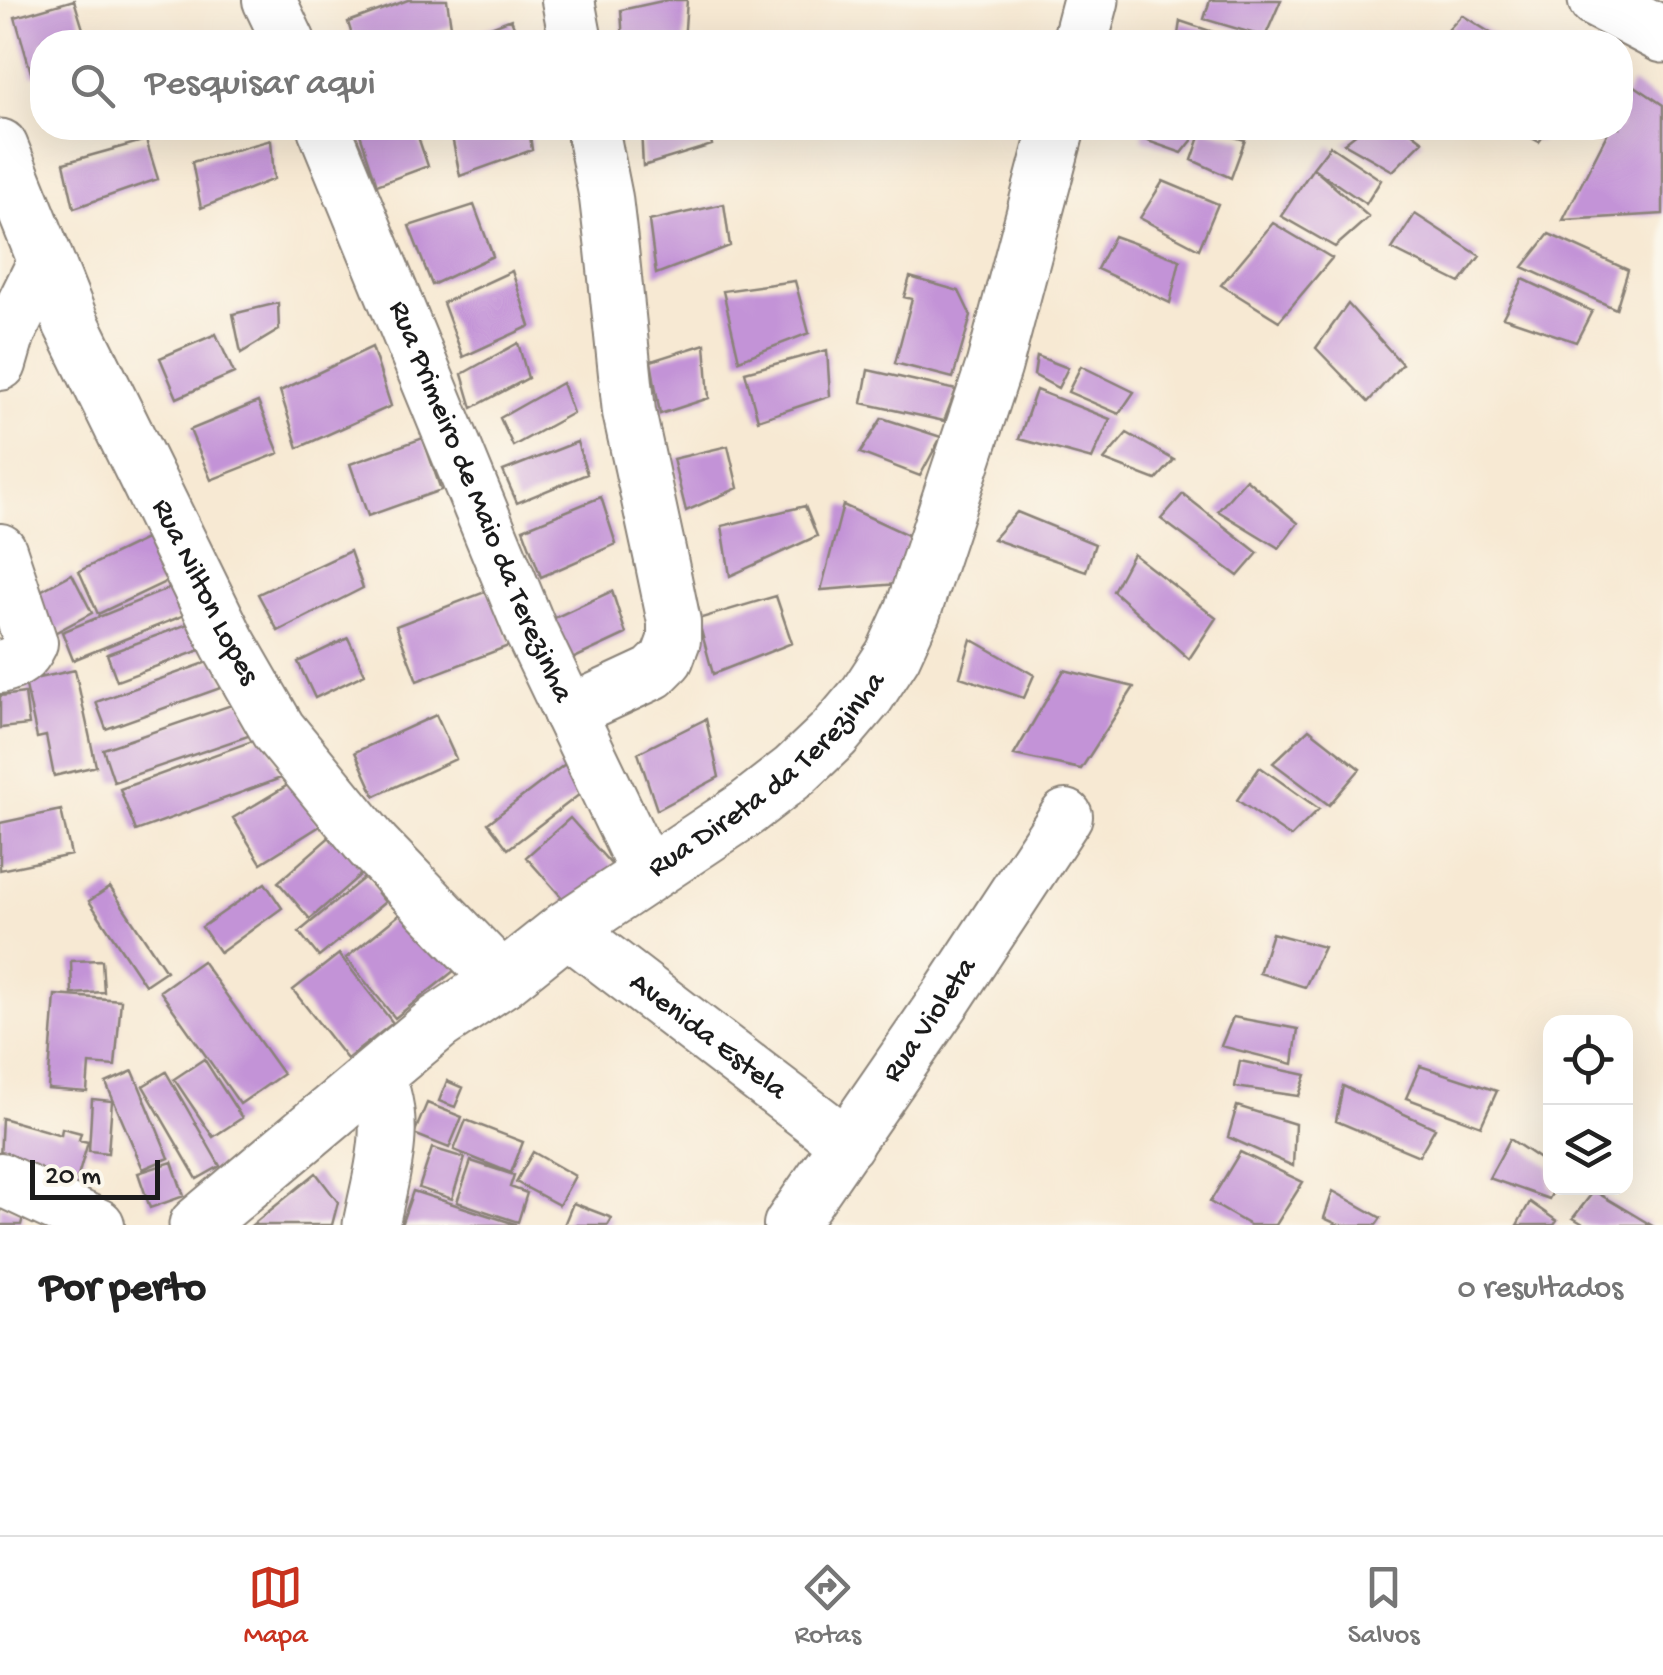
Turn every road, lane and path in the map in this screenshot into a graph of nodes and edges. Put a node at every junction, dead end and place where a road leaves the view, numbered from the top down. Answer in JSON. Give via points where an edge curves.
{"nodes":[{"id":1,"x":269,"y":0,"type":"edge"},
{"id":2,"x":568,"y":0,"type":"edge"},
{"id":3,"x":1092,"y":0,"type":"edge"},
{"id":4,"x":1596,"y":0,"type":"edge"},
{"id":5,"x":283,"y":30,"type":"edge"},
{"id":6,"x":574,"y":30,"type":"edge"},
{"id":7,"x":1083,"y":30,"type":"edge"},
{"id":8,"x":1663,"y":35,"type":"edge"},
{"id":9,"x":329,"y":140,"type":"edge"},
{"id":10,"x":594,"y":140,"type":"edge"},
{"id":11,"x":1055,"y":140,"type":"edge"},
{"id":12,"x":0,"y":147,"type":"edge"},
{"id":13,"x":45,"y":260,"type":"junction"},
{"id":14,"x":0,"y":364,"type":"edge"},
{"id":15,"x":0,"y":550,"type":"edge"},
{"id":16,"x":0,"y":667,"type":"edge"},
{"id":17,"x":569,"y":712,"type":"junction"},
{"id":18,"x":1066,"y":816,"type":"dead end"},
{"id":19,"x":648,"y":874,"type":"junction"},
{"id":20,"x":566,"y":929,"type":"junction"},
{"id":21,"x":502,"y":980,"type":"junction"},
{"id":22,"x":376,"y":1076,"type":"junction"},
{"id":23,"x":847,"y":1144,"type":"junction"},
{"id":24,"x":0,"y":1179,"type":"edge"},
{"id":25,"x":98,"y":1225,"type":"edge"},
{"id":26,"x":197,"y":1225,"type":"edge"},
{"id":27,"x":371,"y":1225,"type":"edge"},
{"id":28,"x":790,"y":1225,"type":"edge"}],
"edges":[{"from":1,"to":5,"type":"street"},
{"from":2,"to":6,"type":"street"},
{"from":3,"to":7,"type":"main road"},
{"from":4,"to":8,"type":"main road"},
{"from":9,"to":17,"type":"street","name":"Rua Primeiro de Maio da Terezinha"},
{"from":10,"to":17,"type":"street","via":[[629,412],[674,640],[654,673]]},
{"from":11,"to":19,"type":"main road","name":"Rua Direta da Terezinha","via":[[994,366],[893,655],[868,695],[794,771]]},
{"from":12,"to":13,"type":"main road","name":"Rua Nilton Lopes"},
{"from":13,"to":14,"type":"street"},
{"from":13,"to":21,"type":"main road","name":"Rua Nilton Lopes","via":[[228,643],[278,730],[372,846]]},
{"from":15,"to":16,"type":"street","via":[[31,644],[25,656]]},
{"from":17,"to":19,"type":"street","name":"Rua Primeiro de Maio da Terezinha"},
{"from":18,"to":23,"type":"street","name":"Rua Violeta"},
{"from":19,"to":20,"type":"main road","name":"Rua Direta da Terezinha"},
{"from":20,"to":21,"type":"main road","name":"Rua Direta da Terezinha"},
{"from":20,"to":23,"type":"street","name":"Avenida Estela"},
{"from":21,"to":22,"type":"main road","name":"Rua Direta da Terezinha"},
{"from":22,"to":26,"type":"main road","name":"Rua Direta da Terezinha"},
{"from":22,"to":27,"type":"main road","via":[[388,1129]]},
{"from":23,"to":28,"type":"street","name":"Rua Violeta"},
{"from":24,"to":25,"type":"street"}]}
